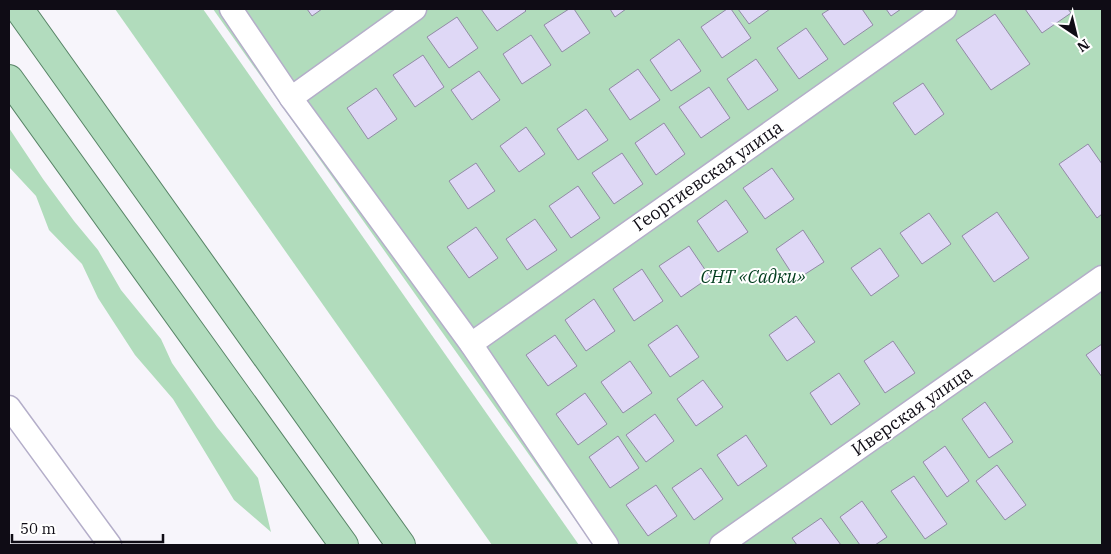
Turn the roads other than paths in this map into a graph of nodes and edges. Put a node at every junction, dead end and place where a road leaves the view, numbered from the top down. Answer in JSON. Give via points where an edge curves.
{"nodes":[{"id":1,"x":19,"y":9,"type":"edge"},
{"id":2,"x":231,"y":9,"type":"edge"},
{"id":3,"x":415,"y":9,"type":"edge"},
{"id":4,"x":945,"y":9,"type":"edge"},
{"id":5,"x":9,"y":79,"type":"edge"},
{"id":6,"x":291,"y":98,"type":"junction"},
{"id":7,"x":1102,"y":277,"type":"edge"},
{"id":8,"x":471,"y":344,"type":"junction"},
{"id":9,"x":9,"y":407,"type":"edge"},
{"id":10,"x":110,"y":545,"type":"edge"},
{"id":11,"x":344,"y":545,"type":"edge"},
{"id":12,"x":401,"y":545,"type":"edge"},
{"id":13,"x":608,"y":545,"type":"edge"},
{"id":14,"x":721,"y":545,"type":"edge"}],
"edges":[{"from":1,"to":12,"type":"main road"},
{"from":2,"to":6,"type":"street"},
{"from":3,"to":6,"type":"street"},
{"from":4,"to":8,"type":"street","name":"Георгиевская улица"},
{"from":5,"to":11,"type":"main road"},
{"from":6,"to":8,"type":"street"},
{"from":7,"to":14,"type":"street","name":"Иверская улица"},
{"from":8,"to":13,"type":"street"},
{"from":9,"to":10,"type":"street"}]}
